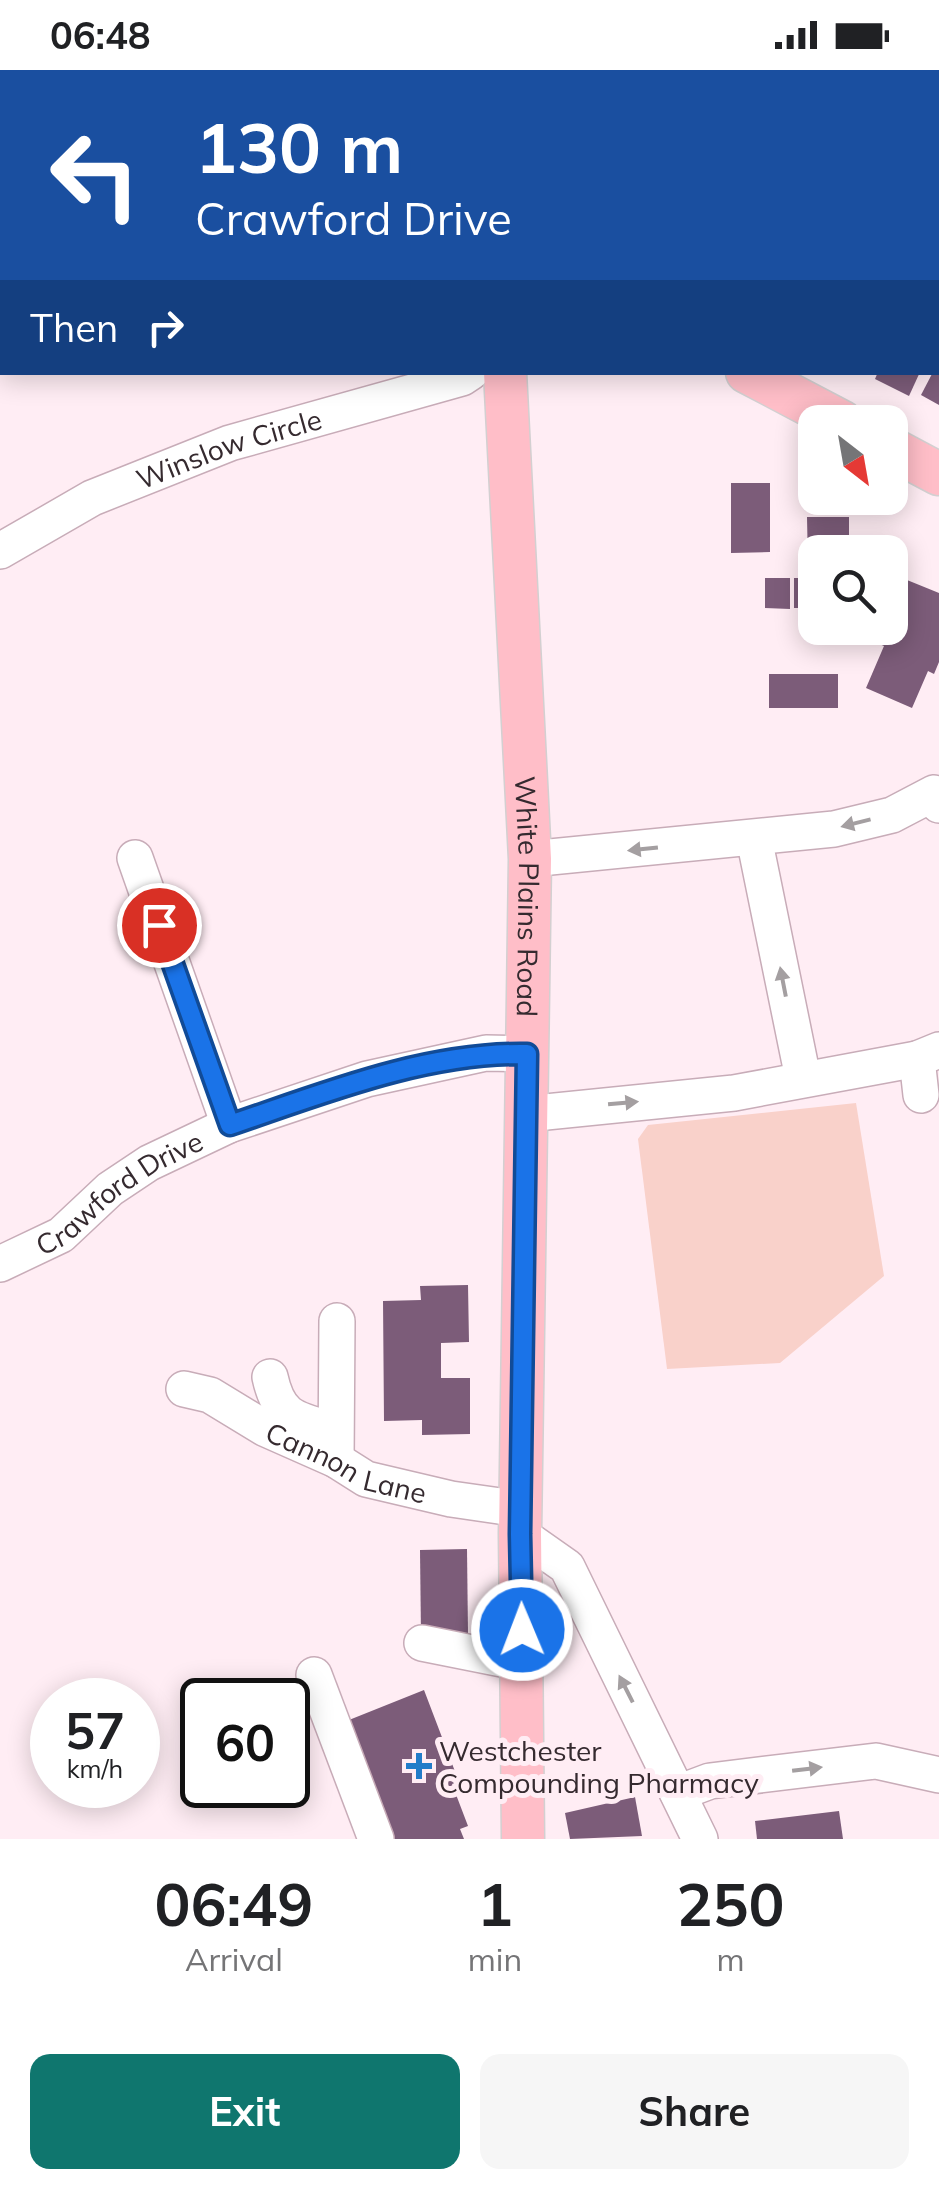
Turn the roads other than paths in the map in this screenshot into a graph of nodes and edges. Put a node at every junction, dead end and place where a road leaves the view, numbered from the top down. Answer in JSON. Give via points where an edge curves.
{"nodes":[{"id":1,"x":466,"y":375,"type":"edge"},
{"id":2,"x":504,"y":375,"type":"edge"},
{"id":3,"x":753,"y":375,"type":"edge"},
{"id":4,"x":810,"y":405,"type":"edge"},
{"id":5,"x":908,"y":458,"type":"edge"},
{"id":6,"x":939,"y":474,"type":"edge"},
{"id":7,"x":0,"y":551,"type":"edge"},
{"id":8,"x":937,"y":795,"type":"edge"},
{"id":9,"x":754,"y":838,"type":"junction"},
{"id":10,"x":135,"y":858,"type":"dead end"},
{"id":11,"x":530,"y":860,"type":"junction"},
{"id":12,"x":527,"y":1054,"type":"junction"},
{"id":13,"x":928,"y":1054,"type":"edge"},
{"id":14,"x":803,"y":1078,"type":"junction"},
{"id":15,"x":921,"y":1094,"type":"dead end"},
{"id":16,"x":526,"y":1114,"type":"junction"},
{"id":17,"x":230,"y":1125,"type":"junction"},
{"id":18,"x":0,"y":1264,"type":"edge"},
{"id":19,"x":337,"y":1321,"type":"dead end"},
{"id":20,"x":270,"y":1377,"type":"dead end"},
{"id":21,"x":184,"y":1389,"type":"dead end"},
{"id":22,"x":336,"y":1446,"type":"junction"},
{"id":23,"x":520,"y":1522,"type":"junction"},
{"id":24,"x":422,"y":1642,"type":"dead end"},
{"id":25,"x":522,"y":1663,"type":"junction"},
{"id":26,"x":314,"y":1675,"type":"dead end"},
{"id":27,"x":939,"y":1775,"type":"edge"},
{"id":28,"x":678,"y":1793,"type":"junction"},
{"id":29,"x":376,"y":1839,"type":"edge"},
{"id":30,"x":523,"y":1839,"type":"edge"},
{"id":31,"x":700,"y":1839,"type":"edge"}],
"edges":[{"from":1,"to":7,"type":"street","name":"Winslow Circle","via":[[230,443],[92,498]]},
{"from":2,"to":11,"type":"main road","name":"White Plains Road"},
{"from":3,"to":4,"type":"main road"},
{"from":5,"to":6,"type":"main road"},
{"from":8,"to":9,"type":"street","one_way":true,"via":[[834,829]]},
{"from":9,"to":11,"type":"street","one_way":true},
{"from":14,"to":9,"type":"street","one_way":true},
{"from":10,"to":17,"type":"street"},
{"from":11,"to":12,"type":"main road","name":"White Plains Road"},
{"from":12,"to":16,"type":"main road","name":"White Plains Road"},
{"from":12,"to":17,"type":"street","name":"Crawford Drive","via":[[486,1054],[367,1079]]},
{"from":13,"to":14,"type":"street"},
{"from":13,"to":15,"type":"street"},
{"from":16,"to":14,"type":"street","one_way":true,"via":[[734,1093]]},
{"from":16,"to":23,"type":"main road","name":"White Plains Road"},
{"from":17,"to":18,"type":"street","name":"Crawford Drive","via":[[149,1163],[61,1235]]},
{"from":19,"to":22,"type":"street"},
{"from":20,"to":22,"type":"street","via":[[274,1396],[292,1419]]},
{"from":21,"to":22,"type":"street","name":"Cannon Lane","via":[[210,1396],[266,1429]]},
{"from":22,"to":23,"type":"street","name":"Cannon Lane","via":[[366,1479]]},
{"from":23,"to":25,"type":"main road","name":"White Plains Road"},
{"from":28,"to":23,"type":"street","one_way":true,"via":[[567,1568]]},
{"from":24,"to":25,"type":"street"},
{"from":25,"to":30,"type":"main road","name":"White Plains Road"},
{"from":26,"to":29,"type":"street"},
{"from":28,"to":27,"type":"street","one_way":true,"via":[[710,1781],[876,1760]]},
{"from":28,"to":31,"type":"street"}]}
